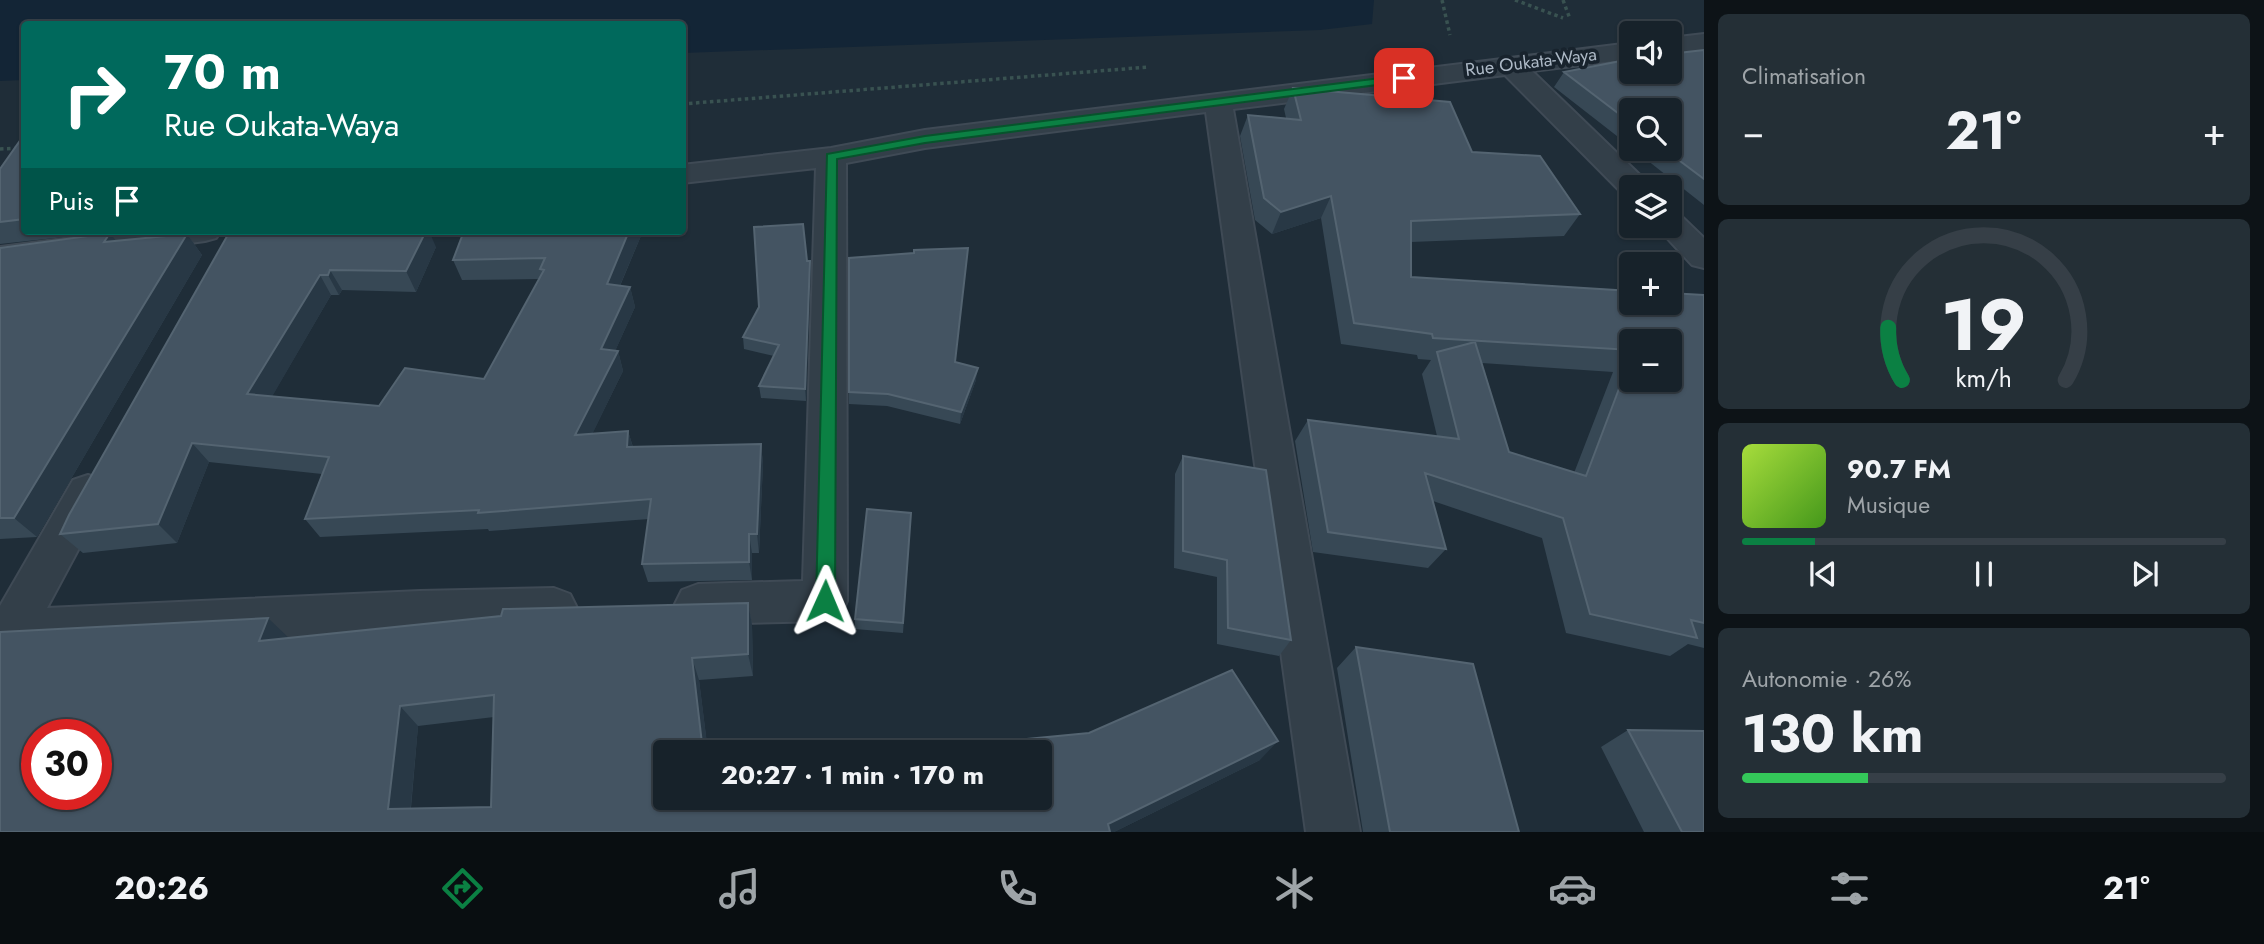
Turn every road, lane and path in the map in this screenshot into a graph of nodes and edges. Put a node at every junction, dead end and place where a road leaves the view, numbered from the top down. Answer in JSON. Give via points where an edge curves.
{"nodes":[{"id":1,"x":1442,"y":0,"type":"edge"},
{"id":2,"x":1515,"y":0,"type":"edge"},
{"id":3,"x":1563,"y":0,"type":"edge"},
{"id":4,"x":1570,"y":20,"type":"junction"},
{"id":5,"x":1573,"y":29,"type":"dead end"},
{"id":6,"x":1704,"y":42,"type":"edge"},
{"id":7,"x":1451,"y":43,"type":"dead end"},
{"id":8,"x":1682,"y":45,"type":"edge"},
{"id":9,"x":1619,"y":52,"type":"edge"},
{"id":10,"x":1510,"y":65,"type":"junction"},
{"id":11,"x":1157,"y":67,"type":"dead end"},
{"id":12,"x":1218,"y":102,"type":"junction"},
{"id":13,"x":686,"y":104,"type":"edge"},
{"id":14,"x":21,"y":148,"type":"edge"},
{"id":15,"x":0,"y":149,"type":"edge"},
{"id":16,"x":831,"y":157,"type":"junction"},
{"id":17,"x":686,"y":174,"type":"edge"},
{"id":18,"x":1622,"y":175,"type":"edge"},
{"id":19,"x":229,"y":235,"type":"edge"},
{"id":20,"x":1682,"y":235,"type":"edge"},
{"id":21,"x":210,"y":249,"type":"edge"},
{"id":22,"x":0,"y":257,"type":"edge"},
{"id":23,"x":1704,"y":257,"type":"edge"},
{"id":24,"x":105,"y":461,"type":"edge"},
{"id":25,"x":657,"y":605,"type":"edge"},
{"id":26,"x":588,"y":607,"type":"edge"},
{"id":27,"x":3,"y":637,"type":"edge"},
{"id":28,"x":1333,"y":832,"type":"edge"}],
"edges":[{"from":1,"to":7,"type":"path"},
{"from":2,"to":4,"type":"path"},
{"from":3,"to":4,"type":"path"},
{"from":4,"to":5,"type":"path"},
{"from":6,"to":8,"type":"street"},
{"from":9,"to":10,"type":"street","name":"Rue Oukata-Waya"},
{"from":10,"to":12,"type":"street","name":"Rue Oukata-Waya"},
{"from":10,"to":18,"type":"street"},
{"from":11,"to":13,"type":"path"},
{"from":12,"to":16,"type":"street","name":"Rue Oukata-Waya","via":[[925,139]]},
{"from":12,"to":28,"type":"street"},
{"from":14,"to":15,"type":"path"},
{"from":16,"to":17,"type":"street","name":"Rue Oukata-Waya"},
{"from":16,"to":25,"type":"street","via":[[825,601]]},
{"from":19,"to":21,"type":"street"},
{"from":20,"to":23,"type":"street"},
{"from":21,"to":22,"type":"street"},
{"from":24,"to":27,"type":"street"},
{"from":26,"to":27,"type":"street","via":[[420,611]]}]}
